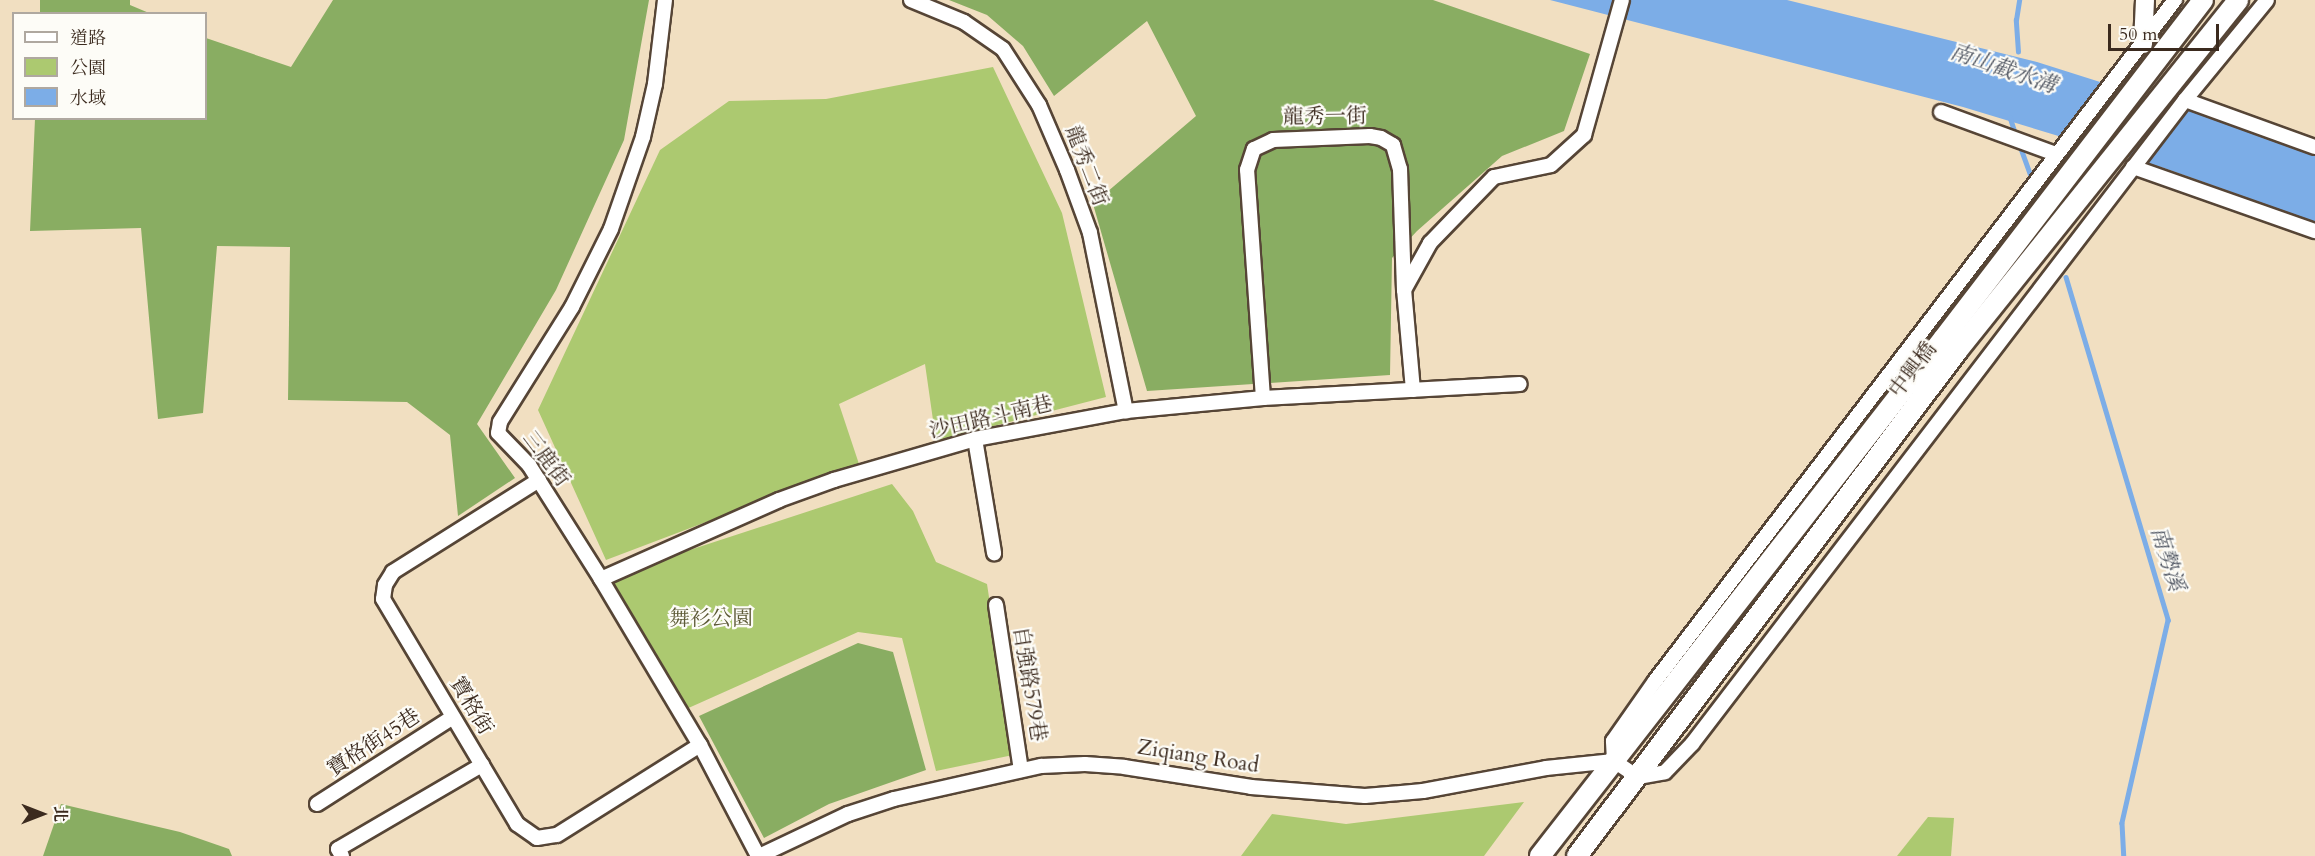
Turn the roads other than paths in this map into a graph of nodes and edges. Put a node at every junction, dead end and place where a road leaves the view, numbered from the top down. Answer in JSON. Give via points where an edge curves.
{"nodes":[{"id":1,"x":665,"y":0,"type":"edge"},
{"id":2,"x":911,"y":0,"type":"edge"},
{"id":3,"x":1622,"y":0,"type":"edge"},
{"id":4,"x":2145,"y":0,"type":"edge"},
{"id":5,"x":2175,"y":0,"type":"edge"},
{"id":6,"x":2203,"y":0,"type":"edge"},
{"id":7,"x":2238,"y":0,"type":"edge"},
{"id":8,"x":2267,"y":0,"type":"edge"},
{"id":9,"x":2143,"y":44,"type":"junction"},
{"id":10,"x":2185,"y":100,"type":"junction"},
{"id":11,"x":1941,"y":112,"type":"dead end"},
{"id":12,"x":2315,"y":147,"type":"edge"},
{"id":13,"x":2055,"y":153,"type":"junction"},
{"id":14,"x":2133,"y":167,"type":"junction"},
{"id":15,"x":2315,"y":231,"type":"edge"},
{"id":16,"x":1404,"y":290,"type":"junction"},
{"id":17,"x":1520,"y":384,"type":"dead end"},
{"id":18,"x":1413,"y":390,"type":"junction"},
{"id":19,"x":1263,"y":398,"type":"junction"},
{"id":20,"x":1126,"y":411,"type":"junction"},
{"id":21,"x":975,"y":439,"type":"junction"},
{"id":22,"x":539,"y":480,"type":"junction"},
{"id":23,"x":994,"y":553,"type":"dead end"},
{"id":24,"x":601,"y":579,"type":"junction"},
{"id":25,"x":996,"y":604,"type":"dead end"},
{"id":26,"x":453,"y":717,"type":"junction"},
{"id":27,"x":700,"y":745,"type":"junction"},
{"id":28,"x":1614,"y":761,"type":"junction"},
{"id":29,"x":482,"y":765,"type":"junction"},
{"id":30,"x":1021,"y":770,"type":"junction"},
{"id":31,"x":1638,"y":777,"type":"junction"},
{"id":32,"x":317,"y":804,"type":"dead end"},
{"id":33,"x":340,"y":853,"type":"edge"},
{"id":34,"x":758,"y":856,"type":"edge"},
{"id":35,"x":1540,"y":856,"type":"edge"},
{"id":36,"x":1577,"y":856,"type":"edge"}],
"edges":[{"from":1,"to":22,"type":"street","name":"三鹿街","via":[[655,84],[643,137],[611,230],[572,307],[500,422],[498,433]]},
{"from":2,"to":20,"type":"street","name":"龍秀二街","via":[[964,22],[1003,50],[1039,105],[1090,233]]},
{"from":3,"to":16,"type":"street","via":[[1584,135],[1551,165],[1494,177],[1430,243]]},
{"from":4,"to":9,"type":"street"},
{"from":5,"to":9,"type":"street"},
{"from":6,"to":28,"type":"main road","name":"中興橋"},
{"from":7,"to":31,"type":"main road","name":"中興橋","via":[[1958,350]]},
{"from":8,"to":10,"type":"street"},
{"from":9,"to":13,"type":"street"},
{"from":10,"to":12,"type":"street"},
{"from":10,"to":14,"type":"street"},
{"from":11,"to":13,"type":"street"},
{"from":13,"to":28,"type":"street","via":[[1655,681],[1613,741]]},
{"from":14,"to":15,"type":"street"},
{"from":14,"to":31,"type":"street","via":[[1692,744],[1665,772]]},
{"from":16,"to":18,"type":"street"},
{"from":16,"to":19,"type":"street","name":"龍秀一街","via":[[1400,169],[1393,144],[1370,136],[1273,140],[1254,149],[1247,170]]},
{"from":17,"to":18,"type":"street","name":"沙田路斗南巷"},
{"from":18,"to":19,"type":"street","name":"沙田路斗南巷"},
{"from":19,"to":20,"type":"street","name":"沙田路斗南巷"},
{"from":20,"to":21,"type":"street","name":"沙田路斗南巷"},
{"from":21,"to":23,"type":"street"},
{"from":21,"to":24,"type":"street","name":"沙田路斗南巷","via":[[779,500]]},
{"from":22,"to":24,"type":"street","name":"三鹿街"},
{"from":22,"to":26,"type":"street","name":"寶格街","via":[[393,572],[385,585],[383,599]]},
{"from":24,"to":27,"type":"street","name":"三鹿街"},
{"from":25,"to":30,"type":"street","name":"自強路579巷"},
{"from":26,"to":29,"type":"street","name":"寶格街"},
{"from":26,"to":32,"type":"street","name":"寶格街45巷"},
{"from":27,"to":29,"type":"street","name":"寶格街","via":[[557,835],[537,838],[517,824]]},
{"from":27,"to":34,"type":"street","name":"三鹿街"},
{"from":28,"to":30,"type":"street","name":"Ziqiang Road","via":[[1546,768],[1423,791],[1365,796],[1251,786],[1114,766],[1085,764]]},
{"from":28,"to":31,"type":"street"},
{"from":28,"to":35,"type":"main road","name":"中興橋"},
{"from":29,"to":33,"type":"street"},
{"from":30,"to":34,"type":"street","name":"Ziqiang Road","via":[[894,799],[848,814]]},
{"from":31,"to":36,"type":"main road","name":"中興橋"}]}
